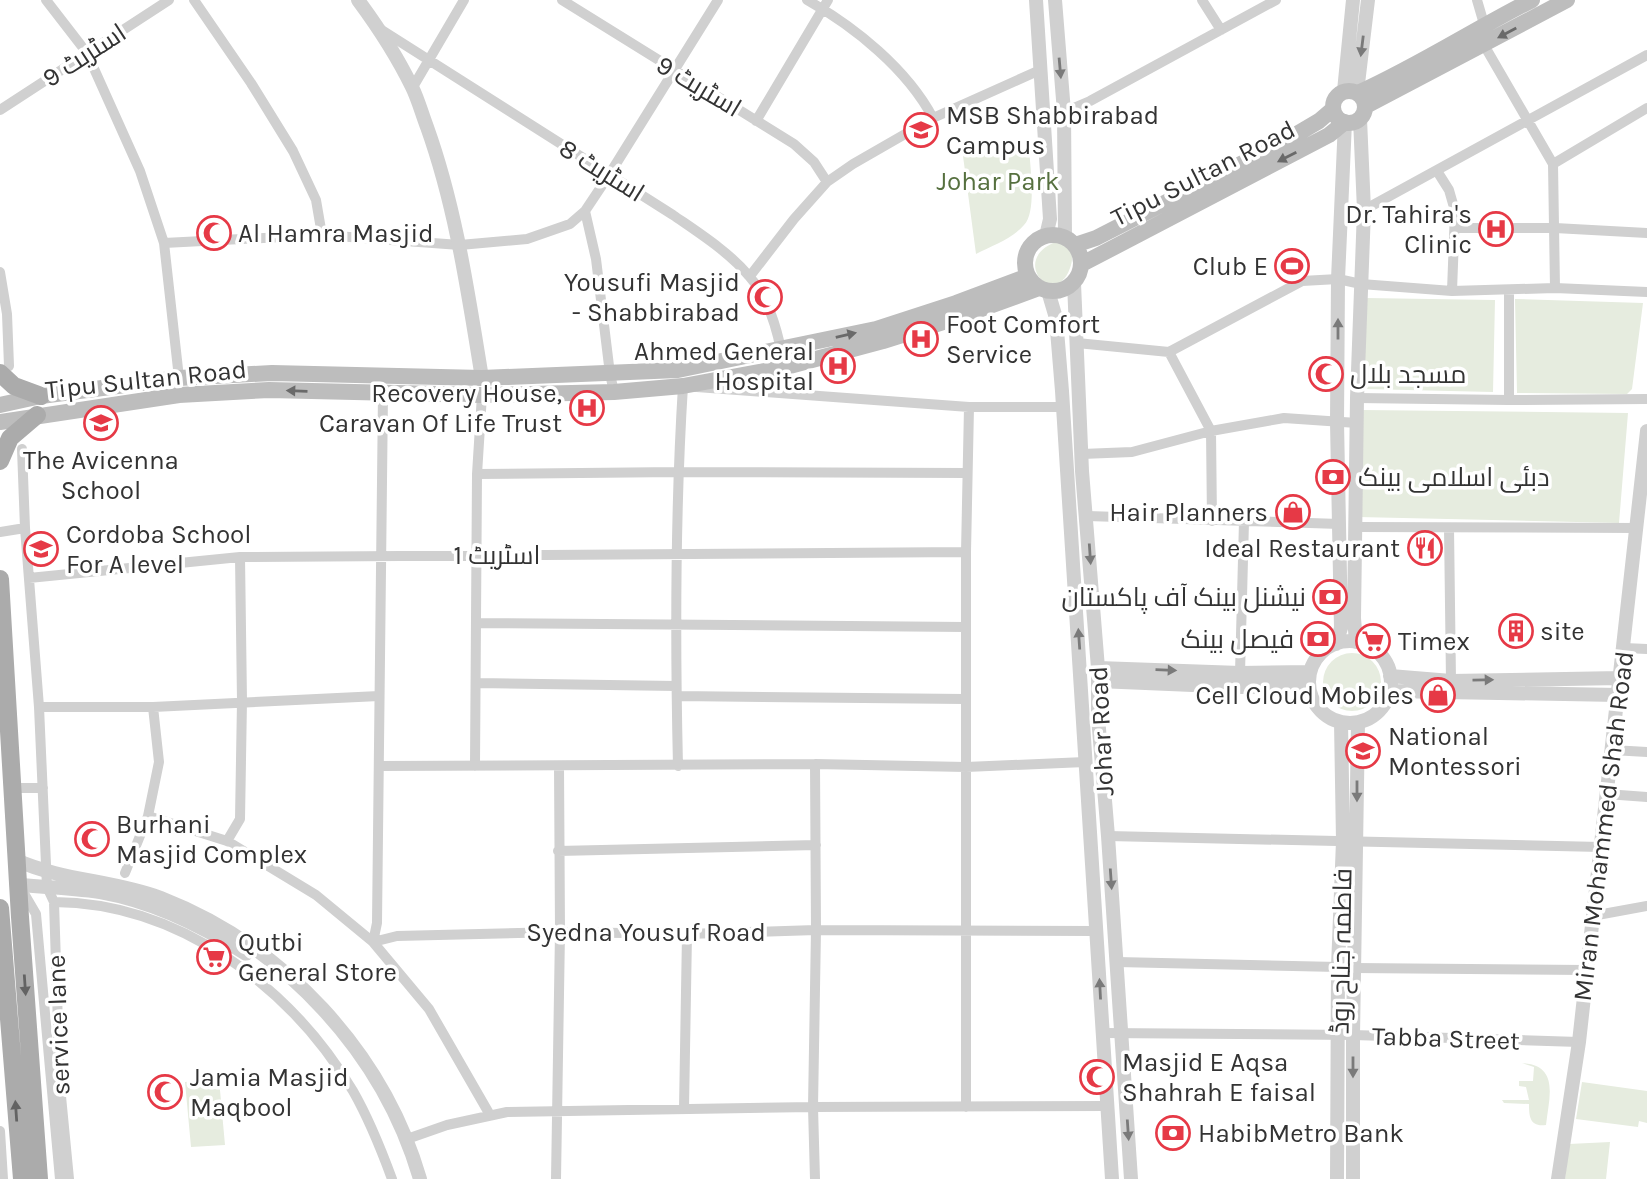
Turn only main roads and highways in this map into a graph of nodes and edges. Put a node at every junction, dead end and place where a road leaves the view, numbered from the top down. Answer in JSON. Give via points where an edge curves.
{"nodes":[{"id":1,"x":1532,"y":0,"type":"edge"},
{"id":2,"x":1567,"y":0,"type":"edge"},
{"id":3,"x":1355,"y":104,"type":"junction"},
{"id":4,"x":1070,"y":241,"type":"junction"},
{"id":5,"x":1082,"y":264,"type":"junction"},
{"id":6,"x":1038,"y":285,"type":"junction"},
{"id":7,"x":5,"y":369,"type":"edge"},
{"id":8,"x":678,"y":370,"type":"junction"},
{"id":9,"x":384,"y":374,"type":"junction"},
{"id":10,"x":683,"y":386,"type":"junction"},
{"id":11,"x":383,"y":393,"type":"junction"},
{"id":12,"x":41,"y":396,"type":"junction"},
{"id":13,"x":0,"y":405,"type":"edge"},
{"id":14,"x":37,"y":415,"type":"junction"},
{"id":15,"x":0,"y":422,"type":"edge"},
{"id":16,"x":0,"y":461,"type":"edge"},
{"id":17,"x":0,"y":579,"type":"edge"},
{"id":18,"x":0,"y":708,"type":"edge"},
{"id":19,"x":12,"y":792,"type":"junction"},
{"id":20,"x":1,"y":912,"type":"edge"},
{"id":21,"x":22,"y":1179,"type":"edge"},
{"id":22,"x":39,"y":1179,"type":"edge"}],
"edges":[{"from":1,"to":3,"type":"main road","via":[[1484,24]]},
{"from":2,"to":3,"type":"main road","one_way":true,"via":[[1484,45]]},
{"from":3,"to":4,"type":"main road","name":"Tipu Sultan Road","via":[[1337,117],[1333,108],[1280,144],[1096,237]]},
{"from":3,"to":5,"type":"main road","name":"Tipu Sultan Road","one_way":true,"via":[[1329,135]]},
{"from":4,"to":5,"type":"main road"},
{"from":4,"to":6,"type":"main road","via":[[1046,236],[1027,251],[1025,268]]},
{"from":5,"to":6,"type":"main road","via":[[1074,283],[1057,291]]},
{"from":8,"to":6,"type":"main road","name":"Tipu Sultan Road","one_way":true,"via":[[876,329],[967,299]]},
{"from":6,"to":10,"type":"main road","name":"Tipu Sultan Road","via":[[883,341],[786,367]]},
{"from":7,"to":12,"type":"main road","via":[[15,386]]},
{"from":8,"to":9,"type":"main road","name":"Tipu Sultan Road","via":[[482,378]]},
{"from":8,"to":10,"type":"main road"},
{"from":9,"to":11,"type":"main road"},
{"from":9,"to":12,"type":"main road","name":"Tipu Sultan Road","via":[[179,378]]},
{"from":10,"to":11,"type":"main road","name":"Tipu Sultan Road","via":[[614,392]]},
{"from":11,"to":14,"type":"main road","name":"Tipu Sultan Road","one_way":true,"via":[[269,390],[179,395]]},
{"from":12,"to":13,"type":"main road","name":"Tipu Sultan Road"},
{"from":14,"to":15,"type":"main road","name":"Tipu Sultan Road"},
{"from":14,"to":16,"type":"main road","via":[[10,438]]},
{"from":17,"to":19,"type":"main road"},
{"from":18,"to":19,"type":"main road","via":[[5,782]]},
{"from":19,"to":22,"type":"main road","one_way":true},
{"from":21,"to":20,"type":"main road","one_way":true}]}
